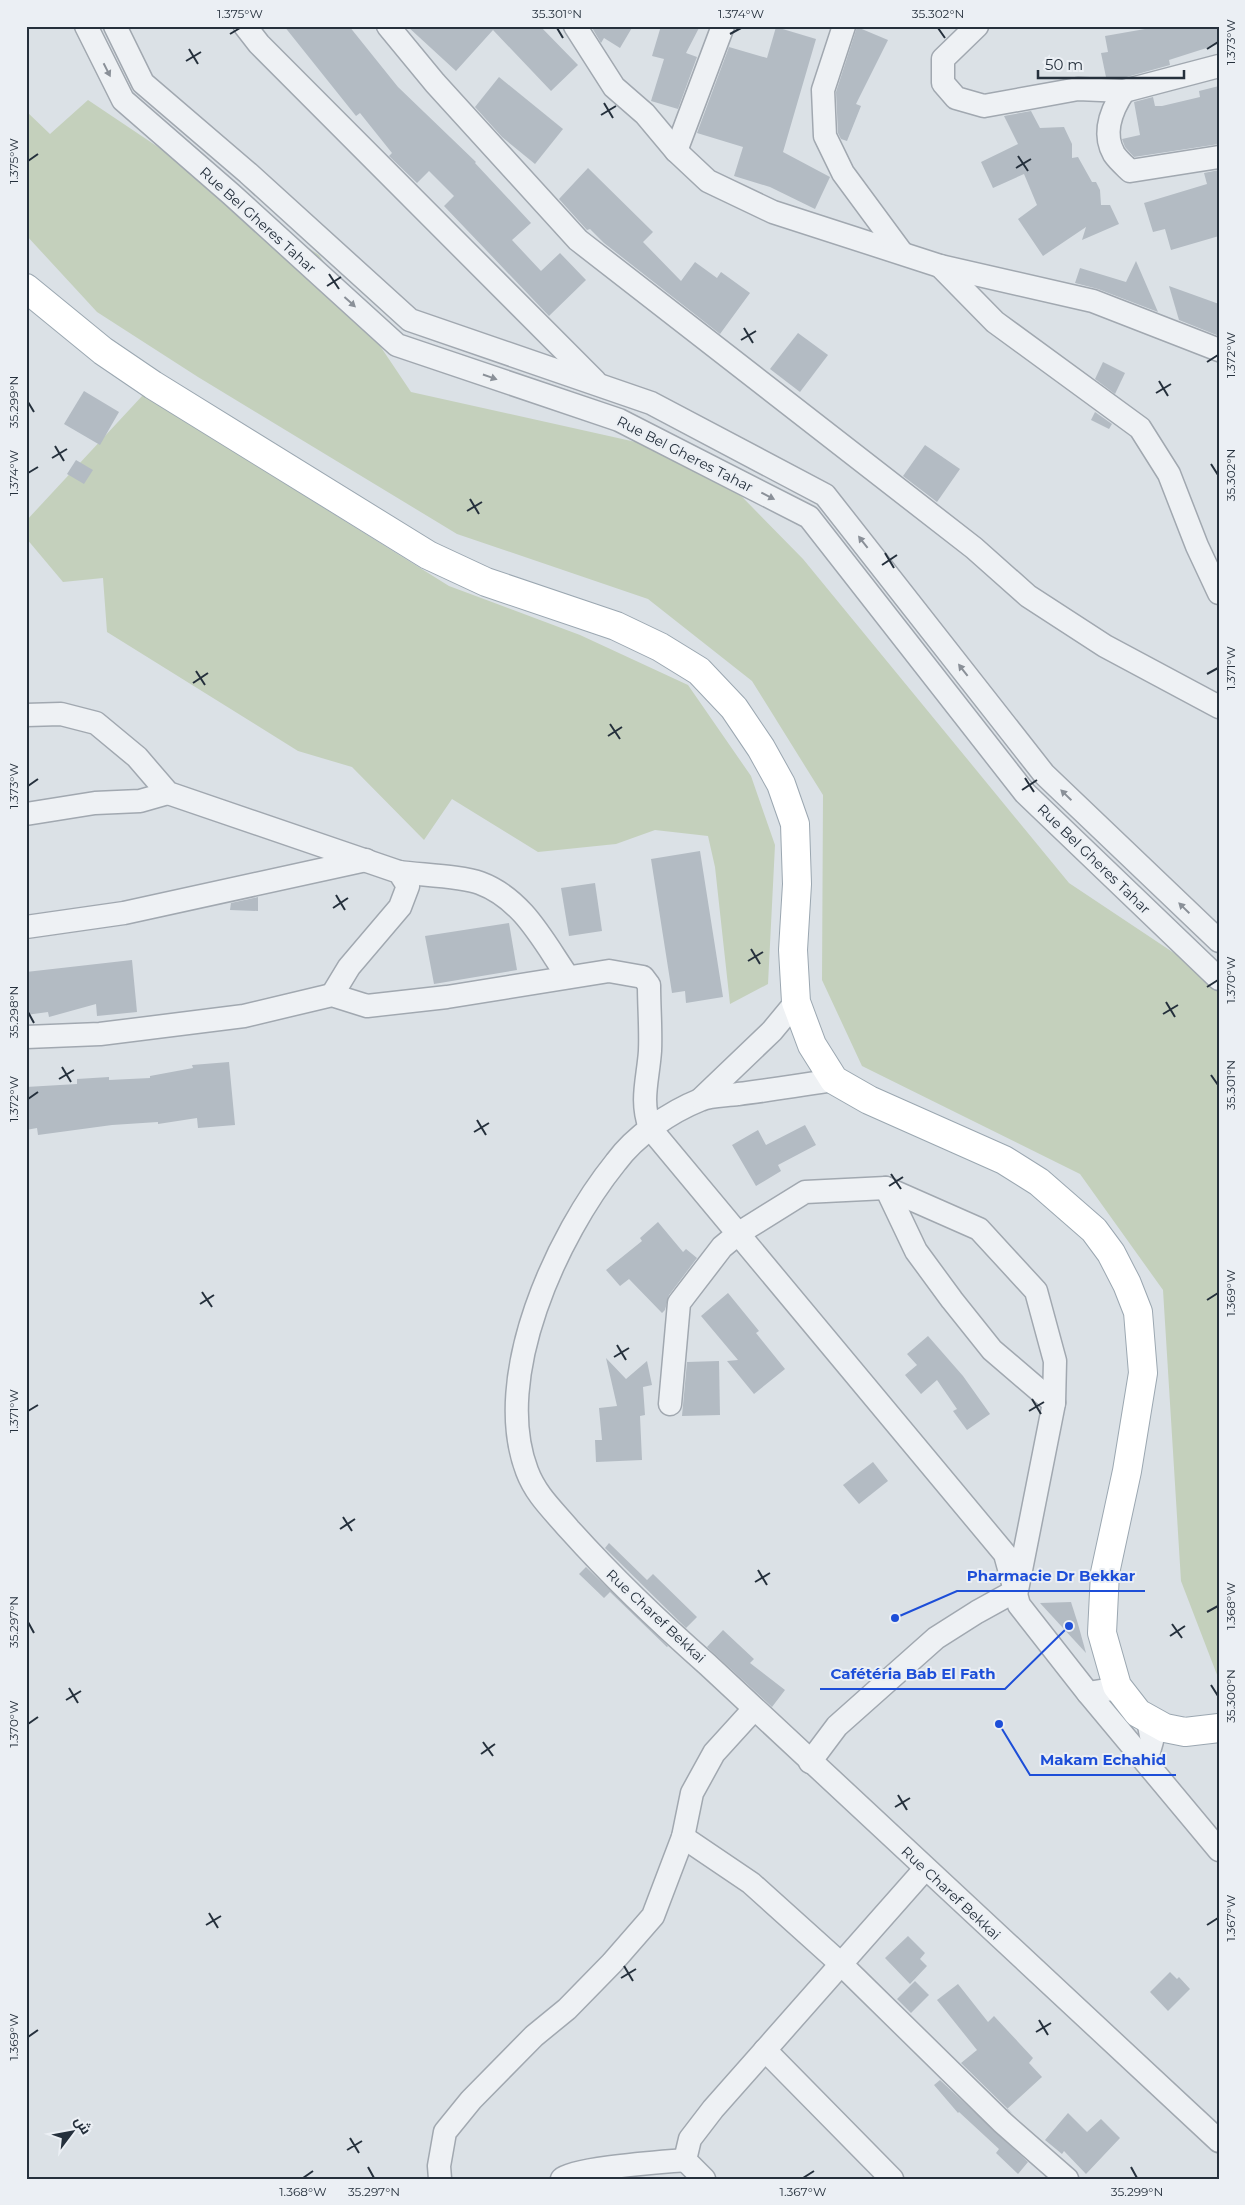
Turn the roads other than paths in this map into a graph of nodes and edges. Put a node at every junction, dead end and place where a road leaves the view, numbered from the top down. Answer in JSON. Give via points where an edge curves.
{"nodes":[{"id":1,"x":86,"y":26,"type":"edge"},
{"id":2,"x":115,"y":26,"type":"edge"},
{"id":3,"x":245,"y":26,"type":"edge"},
{"id":4,"x":388,"y":26,"type":"edge"},
{"id":5,"x":575,"y":26,"type":"edge"},
{"id":6,"x":723,"y":26,"type":"edge"},
{"id":7,"x":844,"y":26,"type":"edge"},
{"id":8,"x":977,"y":26,"type":"edge"},
{"id":9,"x":1219,"y":66,"type":"edge"},
{"id":10,"x":1120,"y":98,"type":"junction"},
{"id":11,"x":676,"y":151,"type":"junction"},
{"id":12,"x":1219,"y":157,"type":"edge"},
{"id":13,"x":902,"y":253,"type":"junction"},
{"id":14,"x":940,"y":266,"type":"junction"},
{"id":15,"x":26,"y":288,"type":"edge"},
{"id":16,"x":1219,"y":350,"type":"edge"},
{"id":17,"x":599,"y":385,"type":"junction"},
{"id":18,"x":619,"y":420,"type":"junction"},
{"id":19,"x":1219,"y":593,"type":"edge"},
{"id":20,"x":1219,"y":707,"type":"edge"},
{"id":21,"x":26,"y":715,"type":"edge"},
{"id":22,"x":168,"y":793,"type":"junction"},
{"id":23,"x":26,"y":814,"type":"edge"},
{"id":24,"x":366,"y":860,"type":"junction"},
{"id":25,"x":399,"y":872,"type":"junction"},
{"id":26,"x":26,"y":927,"type":"edge"},
{"id":27,"x":1219,"y":942,"type":"edge"},
{"id":28,"x":568,"y":977,"type":"junction"},
{"id":29,"x":1219,"y":979,"type":"edge"},
{"id":30,"x":332,"y":995,"type":"junction"},
{"id":31,"x":796,"y":1002,"type":"junction"},
{"id":32,"x":26,"y":1037,"type":"edge"},
{"id":33,"x":834,"y":1080,"type":"junction"},
{"id":34,"x":714,"y":1092,"type":"junction"},
{"id":35,"x":650,"y":1128,"type":"junction"},
{"id":36,"x":886,"y":1188,"type":"junction"},
{"id":37,"x":739,"y":1233,"type":"junction"},
{"id":38,"x":670,"y":1404,"type":"dead end"},
{"id":39,"x":1054,"y":1404,"type":"junction"},
{"id":40,"x":1026,"y":1535,"type":"junction"},
{"id":41,"x":1005,"y":1554,"type":"junction"},
{"id":42,"x":1012,"y":1598,"type":"junction"},
{"id":43,"x":1119,"y":1688,"type":"junction"},
{"id":44,"x":1088,"y":1693,"type":"junction"},
{"id":45,"x":754,"y":1710,"type":"junction"},
{"id":46,"x":1219,"y":1728,"type":"edge"},
{"id":47,"x":1149,"y":1741,"type":"junction"},
{"id":48,"x":810,"y":1762,"type":"junction"},
{"id":49,"x":683,"y":1837,"type":"junction"},
{"id":50,"x":1219,"y":1850,"type":"edge"},
{"id":51,"x":924,"y":1869,"type":"junction"},
{"id":52,"x":841,"y":1964,"type":"junction"},
{"id":53,"x":765,"y":2050,"type":"junction"},
{"id":54,"x":1219,"y":2141,"type":"edge"},
{"id":55,"x":685,"y":2160,"type":"junction"},
{"id":56,"x":440,"y":2179,"type":"edge"},
{"id":57,"x":562,"y":2179,"type":"edge"},
{"id":58,"x":704,"y":2179,"type":"edge"},
{"id":59,"x":892,"y":2179,"type":"edge"},
{"id":60,"x":1067,"y":2179,"type":"edge"}],
"edges":[{"from":1,"to":18,"type":"street","name":"Rue Bel Gheres Tahar","one_way":true,"via":[[122,100],[397,345]]},
{"from":2,"to":17,"type":"street","name":"Rue Bel Gheres Tahar","via":[[144,83],[410,320]]},
{"from":3,"to":17,"type":"street","via":[[259,44]]},
{"from":4,"to":20,"type":"street","via":[[435,83],[578,240],[974,548],[1028,596],[1104,646]]},
{"from":5,"to":11,"type":"street","via":[[614,86],[645,114]]},
{"from":6,"to":11,"type":"street"},
{"from":7,"to":13,"type":"street","via":[[823,90],[824,136],[843,173]]},
{"from":8,"to":10,"type":"street","via":[[943,59],[943,83],[956,98],[984,106],[1078,89]]},
{"from":9,"to":10,"type":"street"},
{"from":10,"to":12,"type":"street","via":[[1108,135],[1114,154],[1130,172]]},
{"from":11,"to":13,"type":"street","via":[[708,181],[773,212]]},
{"from":13,"to":14,"type":"street"},
{"from":14,"to":16,"type":"street","via":[[1092,301]]},
{"from":14,"to":19,"type":"street","via":[[995,322],[1140,428],[1169,474]]},
{"from":15,"to":31,"type":"main road","via":[[103,351],[153,385],[428,555],[486,582],[616,626],[660,647],[699,671],[734,708],[761,748],[781,784],[795,824],[797,884],[793,950]]},
{"from":17,"to":18,"type":"street"},
{"from":27,"to":17,"type":"street","name":"Rue Bel Gheres Tahar","one_way":true,"via":[[1044,774],[825,495],[650,403]]},
{"from":18,"to":29,"type":"street","name":"Rue Bel Gheres Tahar","one_way":true,"via":[[809,517],[1025,793]]},
{"from":21,"to":22,"type":"street","via":[[61,714],[96,723],[137,757]]},
{"from":22,"to":23,"type":"street","via":[[140,801],[95,803]]},
{"from":22,"to":24,"type":"street"},
{"from":24,"to":25,"type":"street"},
{"from":24,"to":26,"type":"street","via":[[124,913]]},
{"from":25,"to":28,"type":"street","via":[[478,882],[501,893],[523,911]]},
{"from":25,"to":30,"type":"street","via":[[408,886],[400,907],[349,967]]},
{"from":28,"to":30,"type":"street","via":[[447,997],[367,1006]]},
{"from":28,"to":35,"type":"street","via":[[609,971],[642,977],[649,985],[650,1050],[644,1112]]},
{"from":30,"to":32,"type":"street","via":[[244,1016],[100,1034]]},
{"from":31,"to":33,"type":"main road","via":[[812,1045]]},
{"from":31,"to":34,"type":"street"},
{"from":33,"to":34,"type":"street","name":"Rue Charef Bekkai"},
{"from":33,"to":43,"type":"main road","via":[[868,1100],[1004,1160],[1039,1182],[1094,1230],[1111,1253],[1127,1284],[1138,1312],[1143,1373],[1106,1573],[1102,1633]]},
{"from":34,"to":35,"type":"street","name":"Rue Charef Bekkai"},
{"from":35,"to":37,"type":"street"},
{"from":35,"to":45,"type":"street","name":"Rue Charef Bekkai","via":[[616,1161],[585,1202],[549,1277],[524,1348],[516,1413],[519,1441],[527,1471],[540,1498],[644,1609]]},
{"from":36,"to":37,"type":"street","via":[[805,1192]]},
{"from":36,"to":39,"type":"street","via":[[916,1252],[952,1300],[992,1350]]},
{"from":36,"to":39,"type":"street","via":[[979,1229],[1036,1290],[1055,1361]]},
{"from":37,"to":38,"type":"street","via":[[722,1247],[678,1303]]},
{"from":37,"to":41,"type":"street"},
{"from":39,"to":40,"type":"street"},
{"from":40,"to":41,"type":"street"},
{"from":40,"to":42,"type":"street"},
{"from":41,"to":42,"type":"street"},
{"from":42,"to":44,"type":"street"},
{"from":42,"to":48,"type":"street","via":[[936,1638],[837,1726]]},
{"from":43,"to":44,"type":"street"},
{"from":43,"to":47,"type":"main road","via":[[1138,1713]]},
{"from":44,"to":47,"type":"street"},
{"from":45,"to":48,"type":"street","name":"Rue Charef Bekkai"},
{"from":45,"to":49,"type":"street","via":[[714,1753],[692,1793]]},
{"from":46,"to":47,"type":"main road","via":[[1185,1732],[1166,1728]]},
{"from":47,"to":50,"type":"street"},
{"from":48,"to":51,"type":"street","name":"Rue Charef Bekkai"},
{"from":49,"to":52,"type":"street","via":[[750,1884]]},
{"from":49,"to":56,"type":"street","via":[[653,1916],[567,2009],[500,2068],[446,2132],[439,2166]]},
{"from":51,"to":52,"type":"street"},
{"from":51,"to":54,"type":"street","name":"Rue Charef Bekkai"},
{"from":52,"to":53,"type":"street"},
{"from":52,"to":60,"type":"street","via":[[1002,2122]]},
{"from":53,"to":55,"type":"street","via":[[690,2139]]},
{"from":53,"to":59,"type":"street"},
{"from":55,"to":57,"type":"street","via":[[589,2169],[567,2174]]},
{"from":55,"to":58,"type":"street"}]}
